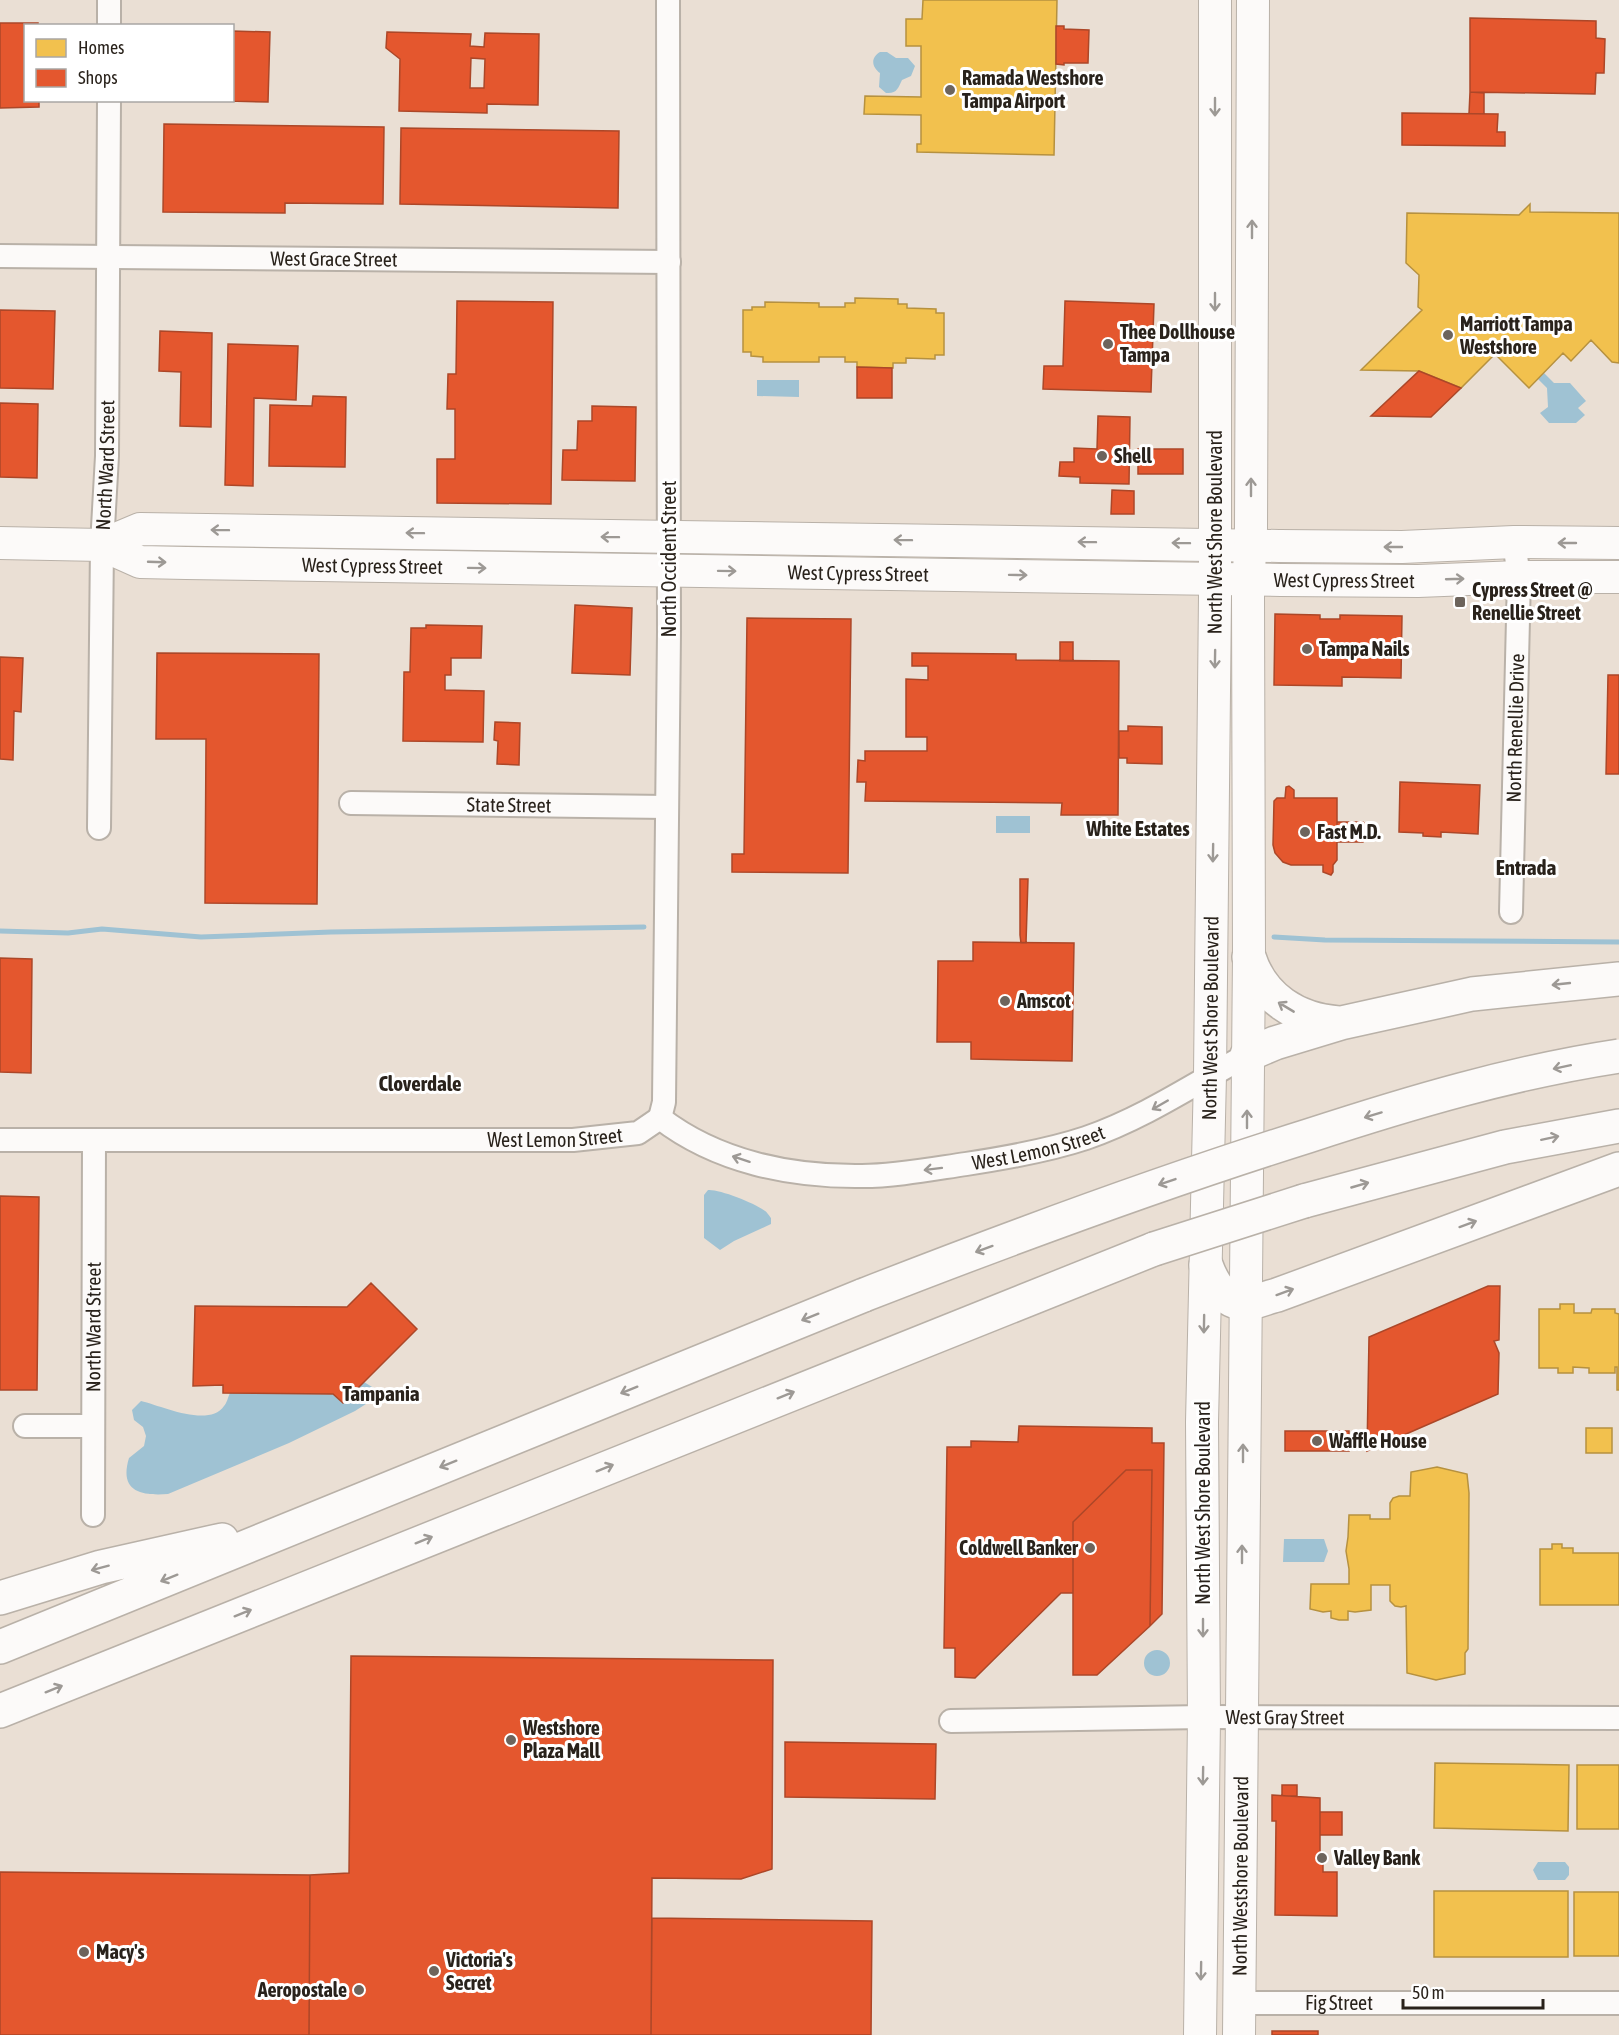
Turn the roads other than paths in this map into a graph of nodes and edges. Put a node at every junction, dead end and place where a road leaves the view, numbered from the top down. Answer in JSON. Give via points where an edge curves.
{"nodes":[{"id":1,"x":109,"y":0,"type":"edge"},
{"id":2,"x":668,"y":0,"type":"edge"},
{"id":3,"x":1215,"y":0,"type":"edge"},
{"id":4,"x":1253,"y":0,"type":"edge"},
{"id":5,"x":109,"y":24,"type":"edge"},
{"id":6,"x":1214,"y":49,"type":"junction"},
{"id":7,"x":1252,"y":54,"type":"junction"},
{"id":8,"x":109,"y":102,"type":"edge"},
{"id":9,"x":0,"y":256,"type":"edge"},
{"id":10,"x":108,"y":257,"type":"junction"},
{"id":11,"x":669,"y":262,"type":"junction"},
{"id":12,"x":668,"y":538,"type":"junction"},
{"id":13,"x":961,"y":541,"type":"junction"},
{"id":14,"x":1514,"y":542,"type":"junction"},
{"id":15,"x":0,"y":543,"type":"edge"},
{"id":16,"x":1619,"y":543,"type":"edge"},
{"id":17,"x":1216,"y":544,"type":"junction"},
{"id":18,"x":102,"y":545,"type":"junction"},
{"id":19,"x":1251,"y":545,"type":"junction"},
{"id":20,"x":669,"y":570,"type":"junction"},
{"id":21,"x":960,"y":575,"type":"junction"},
{"id":22,"x":1519,"y":577,"type":"junction"},
{"id":23,"x":1619,"y":577,"type":"edge"},
{"id":24,"x":1215,"y":579,"type":"junction"},
{"id":25,"x":1249,"y":580,"type":"junction"},
{"id":26,"x":351,"y":803,"type":"dead end"},
{"id":27,"x":667,"y":807,"type":"junction"},
{"id":28,"x":99,"y":828,"type":"dead end"},
{"id":29,"x":1512,"y":912,"type":"dead end"},
{"id":30,"x":1249,"y":957,"type":"junction"},
{"id":31,"x":1619,"y":979,"type":"edge"},
{"id":32,"x":1341,"y":1023,"type":"junction"},
{"id":33,"x":1247,"y":1055,"type":"junction"},
{"id":34,"x":1619,"y":1056,"type":"edge"},
{"id":35,"x":1210,"y":1075,"type":"junction"},
{"id":36,"x":660,"y":1118,"type":"junction"},
{"id":37,"x":1619,"y":1126,"type":"edge"},
{"id":38,"x":0,"y":1140,"type":"edge"},
{"id":39,"x":94,"y":1140,"type":"junction"},
{"id":40,"x":1619,"y":1169,"type":"edge"},
{"id":41,"x":1206,"y":1265,"type":"junction"},
{"id":42,"x":1244,"y":1304,"type":"junction"},
{"id":43,"x":25,"y":1426,"type":"dead end"},
{"id":44,"x":93,"y":1426,"type":"junction"},
{"id":45,"x":340,"y":1508,"type":"junction"},
{"id":46,"x":93,"y":1515,"type":"dead end"},
{"id":47,"x":0,"y":1598,"type":"edge"},
{"id":48,"x":0,"y":1647,"type":"edge"},
{"id":49,"x":0,"y":1710,"type":"edge"},
{"id":50,"x":1204,"y":1717,"type":"junction"},
{"id":51,"x":1241,"y":1717,"type":"junction"},
{"id":52,"x":1619,"y":1718,"type":"edge"},
{"id":53,"x":951,"y":1721,"type":"dead end"},
{"id":54,"x":1239,"y":2003,"type":"junction"},
{"id":55,"x":1619,"y":2003,"type":"edge"},
{"id":56,"x":1200,"y":2035,"type":"edge"},
{"id":57,"x":1239,"y":2035,"type":"edge"}],
"edges":[{"from":1,"to":5,"type":"street"},
{"from":2,"to":11,"type":"street","name":"North Occident Street"},
{"from":3,"to":6,"type":"main road","name":"North West Shore Boulevard"},
{"from":4,"to":7,"type":"main road","name":"North West Shore Boulevard"},
{"from":6,"to":7,"type":"main road"},
{"from":6,"to":17,"type":"main road","name":"North West Shore Boulevard","one_way":true},
{"from":19,"to":7,"type":"main road","name":"North West Shore Boulevard","one_way":true},
{"from":8,"to":10,"type":"street","name":"North Ward Street"},
{"from":9,"to":10,"type":"street","name":"West Grace Street"},
{"from":10,"to":11,"type":"street","name":"West Grace Street"},
{"from":10,"to":18,"type":"street","name":"North Ward Street","via":[[107,456]]},
{"from":11,"to":12,"type":"street","name":"North Occident Street"},
{"from":13,"to":12,"type":"main road","name":"West Cypress Street","one_way":true},
{"from":12,"to":18,"type":"main road","name":"West Cypress Street","one_way":true,"via":[[140,529]]},
{"from":12,"to":20,"type":"street","name":"North Occident Street"},
{"from":17,"to":13,"type":"main road","name":"West Cypress Street","one_way":true},
{"from":13,"to":21,"type":"main road"},
{"from":16,"to":14,"type":"main road","name":"West Cypress Street","one_way":true},
{"from":14,"to":19,"type":"main road","name":"West Cypress Street","one_way":true,"via":[[1402,547]]},
{"from":14,"to":22,"type":"street","name":"North Renellie Drive"},
{"from":15,"to":18,"type":"main road","name":"West Cypress Street"},
{"from":17,"to":19,"type":"main road","name":"West Cypress Street"},
{"from":17,"to":24,"type":"main road","name":"North West Shore Boulevard"},
{"from":18,"to":20,"type":"main road","name":"West Cypress Street","one_way":true,"via":[[140,562]]},
{"from":18,"to":28,"type":"street","name":"North Ward Street"},
{"from":19,"to":25,"type":"main road","name":"North West Shore Boulevard"},
{"from":20,"to":21,"type":"main road","name":"West Cypress Street","one_way":true},
{"from":20,"to":27,"type":"street","name":"North Occident Street"},
{"from":21,"to":24,"type":"main road","name":"West Cypress Street","one_way":true},
{"from":22,"to":23,"type":"main road","name":"West Cypress Street"},
{"from":25,"to":22,"type":"main road","name":"West Cypress Street","one_way":true},
{"from":22,"to":29,"type":"street","name":"North Renellie Drive"},
{"from":24,"to":25,"type":"main road","name":"West Cypress Street"},
{"from":24,"to":35,"type":"main road","name":"North West Shore Boulevard","one_way":true},
{"from":25,"to":30,"type":"main road","name":"North West Shore Boulevard"},
{"from":26,"to":27,"type":"street","name":"State Street"},
{"from":27,"to":36,"type":"street","name":"North Occident Street","via":[[664,1102]]},
{"from":32,"to":30,"type":"highway","one_way":true,"via":[[1311,1019],[1278,1002],[1259,981]]},
{"from":30,"to":33,"type":"main road","name":"North West Shore Boulevard"},
{"from":31,"to":32,"type":"highway","one_way":true,"via":[[1472,994]]},
{"from":32,"to":33,"type":"highway"},
{"from":33,"to":35,"type":"street","name":"West Lemon Street"},
{"from":42,"to":33,"type":"main road","name":"North West Shore Boulevard","one_way":true},
{"from":34,"to":45,"type":"highway","one_way":true,"bridge":true,"via":[[1513,1077],[1358,1120],[1159,1185],[864,1294]]},
{"from":35,"to":36,"type":"street","name":"West Lemon Street","one_way":true,"via":[[1141,1115],[1077,1141],[1006,1158],[864,1176],[811,1174],[742,1160],[705,1146]]},
{"from":35,"to":41,"type":"main road","name":"North West Shore Boulevard"},
{"from":36,"to":39,"type":"street","name":"West Lemon Street","via":[[638,1133],[573,1140]]},
{"from":49,"to":37,"type":"highway","one_way":true,"bridge":true,"via":[[1154,1249],[1304,1201],[1505,1147]]},
{"from":38,"to":39,"type":"street","name":"West Lemon Street"},
{"from":39,"to":44,"type":"street","name":"North Ward Street"},
{"from":42,"to":40,"type":"highway","one_way":true},
{"from":41,"to":42,"type":"highway","via":[[1218,1290]]},
{"from":41,"to":50,"type":"main road","name":"North West Shore Boulevard","one_way":true,"via":[[1202,1422]]},
{"from":51,"to":42,"type":"main road","name":"North West Shore Boulevard","one_way":true},
{"from":43,"to":44,"type":"street"},
{"from":44,"to":46,"type":"street","name":"North Ward Street"},
{"from":45,"to":47,"type":"highway","one_way":true,"via":[[254,1533],[100,1567]]},
{"from":45,"to":48,"type":"highway","one_way":true},
{"from":50,"to":51,"type":"street","name":"West Gray Street"},
{"from":50,"to":53,"type":"street","name":"West Gray Street"},
{"from":50,"to":56,"type":"main road","name":"North West Shore Boulevard","one_way":true},
{"from":51,"to":52,"type":"street","name":"West Gray Street"},
{"from":51,"to":54,"type":"main road","name":"North Westshore Boulevard"},
{"from":54,"to":55,"type":"street","name":"Fig Street"},
{"from":54,"to":57,"type":"main road","name":"North Westshore Boulevard"}]}
